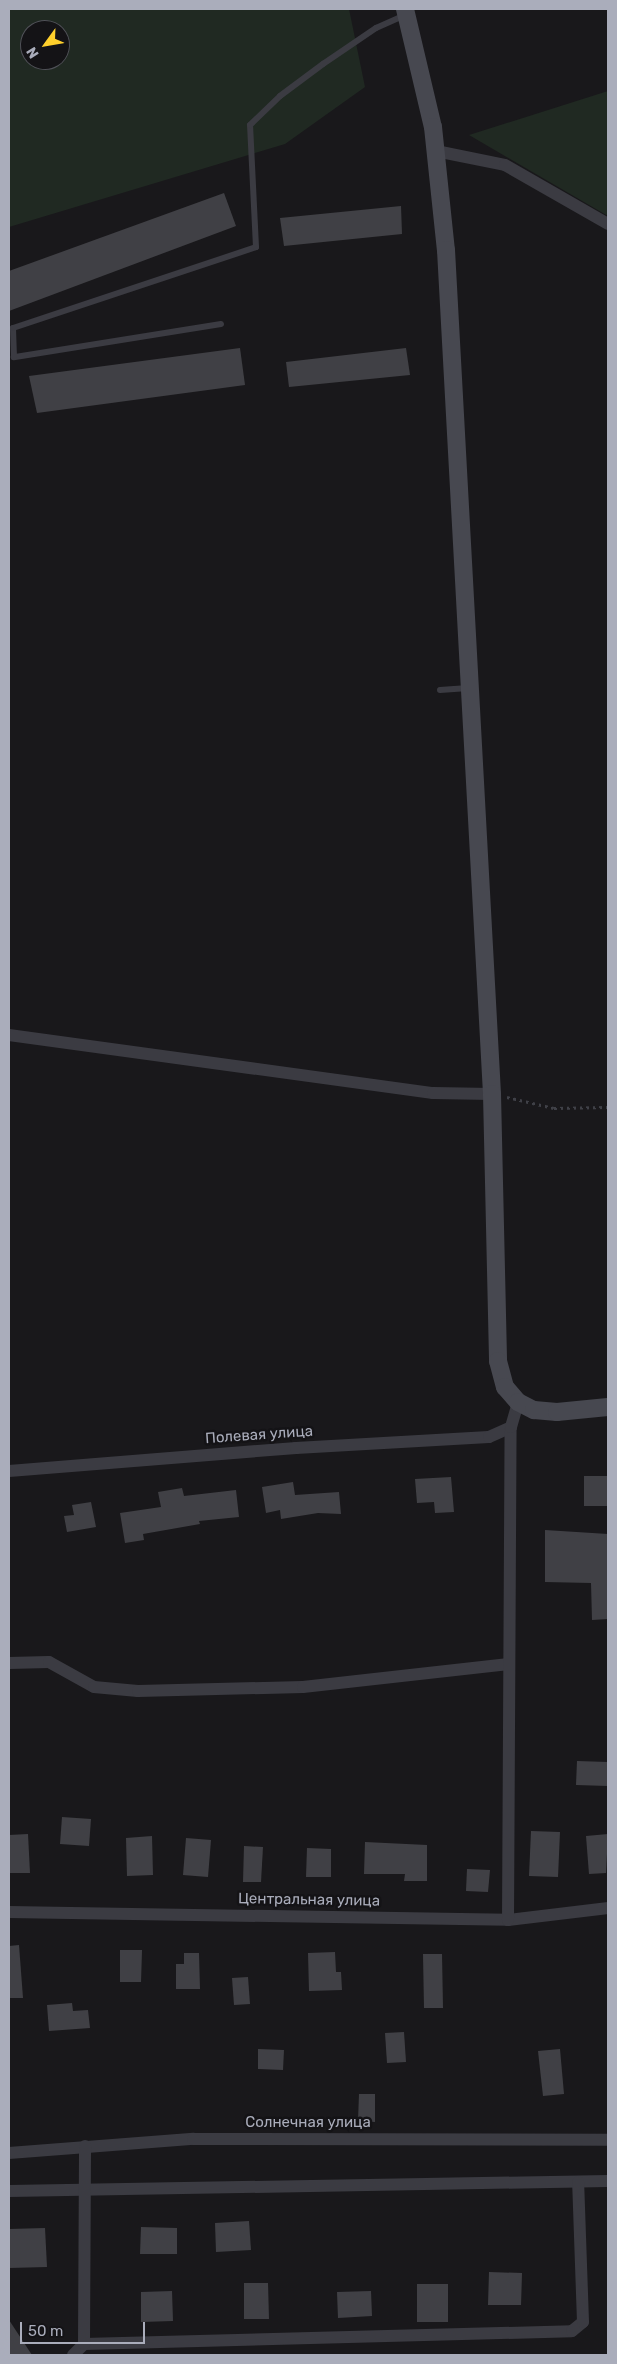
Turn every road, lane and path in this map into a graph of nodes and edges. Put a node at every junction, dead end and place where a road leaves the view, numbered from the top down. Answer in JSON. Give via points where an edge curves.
{"nodes":[{"id":1,"x":405,"y":12,"type":"edge"},
{"id":2,"x":436,"y":151,"type":"junction"},
{"id":3,"x":608,"y":224,"type":"edge"},
{"id":4,"x":221,"y":324,"type":"dead end"},
{"id":5,"x":468,"y":688,"type":"junction"},
{"id":6,"x":440,"y":690,"type":"dead end"},
{"id":7,"x":9,"y":1035,"type":"edge"},
{"id":8,"x":492,"y":1094,"type":"junction"},
{"id":9,"x":608,"y":1107,"type":"edge"},
{"id":10,"x":518,"y":1402,"type":"junction"},
{"id":11,"x":608,"y":1407,"type":"edge"},
{"id":12,"x":511,"y":1427,"type":"junction"},
{"id":13,"x":9,"y":1471,"type":"edge"},
{"id":14,"x":9,"y":1663,"type":"edge"},
{"id":15,"x":509,"y":1664,"type":"junction"},
{"id":16,"x":608,"y":1908,"type":"edge"},
{"id":17,"x":9,"y":1912,"type":"edge"},
{"id":18,"x":508,"y":1920,"type":"junction"},
{"id":19,"x":608,"y":2140,"type":"edge"},
{"id":20,"x":85,"y":2146,"type":"junction"},
{"id":21,"x":9,"y":2153,"type":"edge"},
{"id":22,"x":608,"y":2181,"type":"edge"},
{"id":23,"x":578,"y":2182,"type":"junction"},
{"id":24,"x":85,"y":2188,"type":"junction"},
{"id":25,"x":9,"y":2191,"type":"edge"},
{"id":26,"x":84,"y":2344,"type":"junction"},
{"id":27,"x":73,"y":2355,"type":"edge"}],
"edges":[{"from":1,"to":2,"type":"main road"},
{"from":1,"to":4,"type":"lane","via":[[323,64],[280,96],[250,124],[256,247],[13,328],[14,357]]},
{"from":2,"to":3,"type":"street","via":[[505,165]]},
{"from":2,"to":5,"type":"main road","via":[[446,250]]},
{"from":5,"to":6,"type":"lane"},
{"from":5,"to":8,"type":"main road"},
{"from":7,"to":8,"type":"street","via":[[433,1093]]},
{"from":8,"to":9,"type":"path","via":[[554,1108]]},
{"from":8,"to":10,"type":"main road","via":[[498,1361],[505,1387]]},
{"from":10,"to":11,"type":"main road","via":[[534,1410],[556,1412]]},
{"from":10,"to":12,"type":"street"},
{"from":12,"to":13,"type":"street","name":"Полевая улица","via":[[489,1437],[296,1448]]},
{"from":12,"to":15,"type":"street"},
{"from":14,"to":15,"type":"street","via":[[49,1662],[94,1686],[138,1691],[302,1687]]},
{"from":15,"to":18,"type":"street"},
{"from":16,"to":18,"type":"street","name":"Центральная улица"},
{"from":17,"to":18,"type":"street","name":"Центральная улица"},
{"from":19,"to":20,"type":"street","name":"Солнечная улица","via":[[193,2139]]},
{"from":20,"to":21,"type":"street","name":"Солнечная улица"},
{"from":20,"to":24,"type":"street"},
{"from":22,"to":23,"type":"street"},
{"from":23,"to":24,"type":"street"},
{"from":23,"to":26,"type":"street","via":[[584,2322],[572,2331]]},
{"from":24,"to":25,"type":"street"},
{"from":24,"to":26,"type":"street"},
{"from":26,"to":27,"type":"street"}]}
